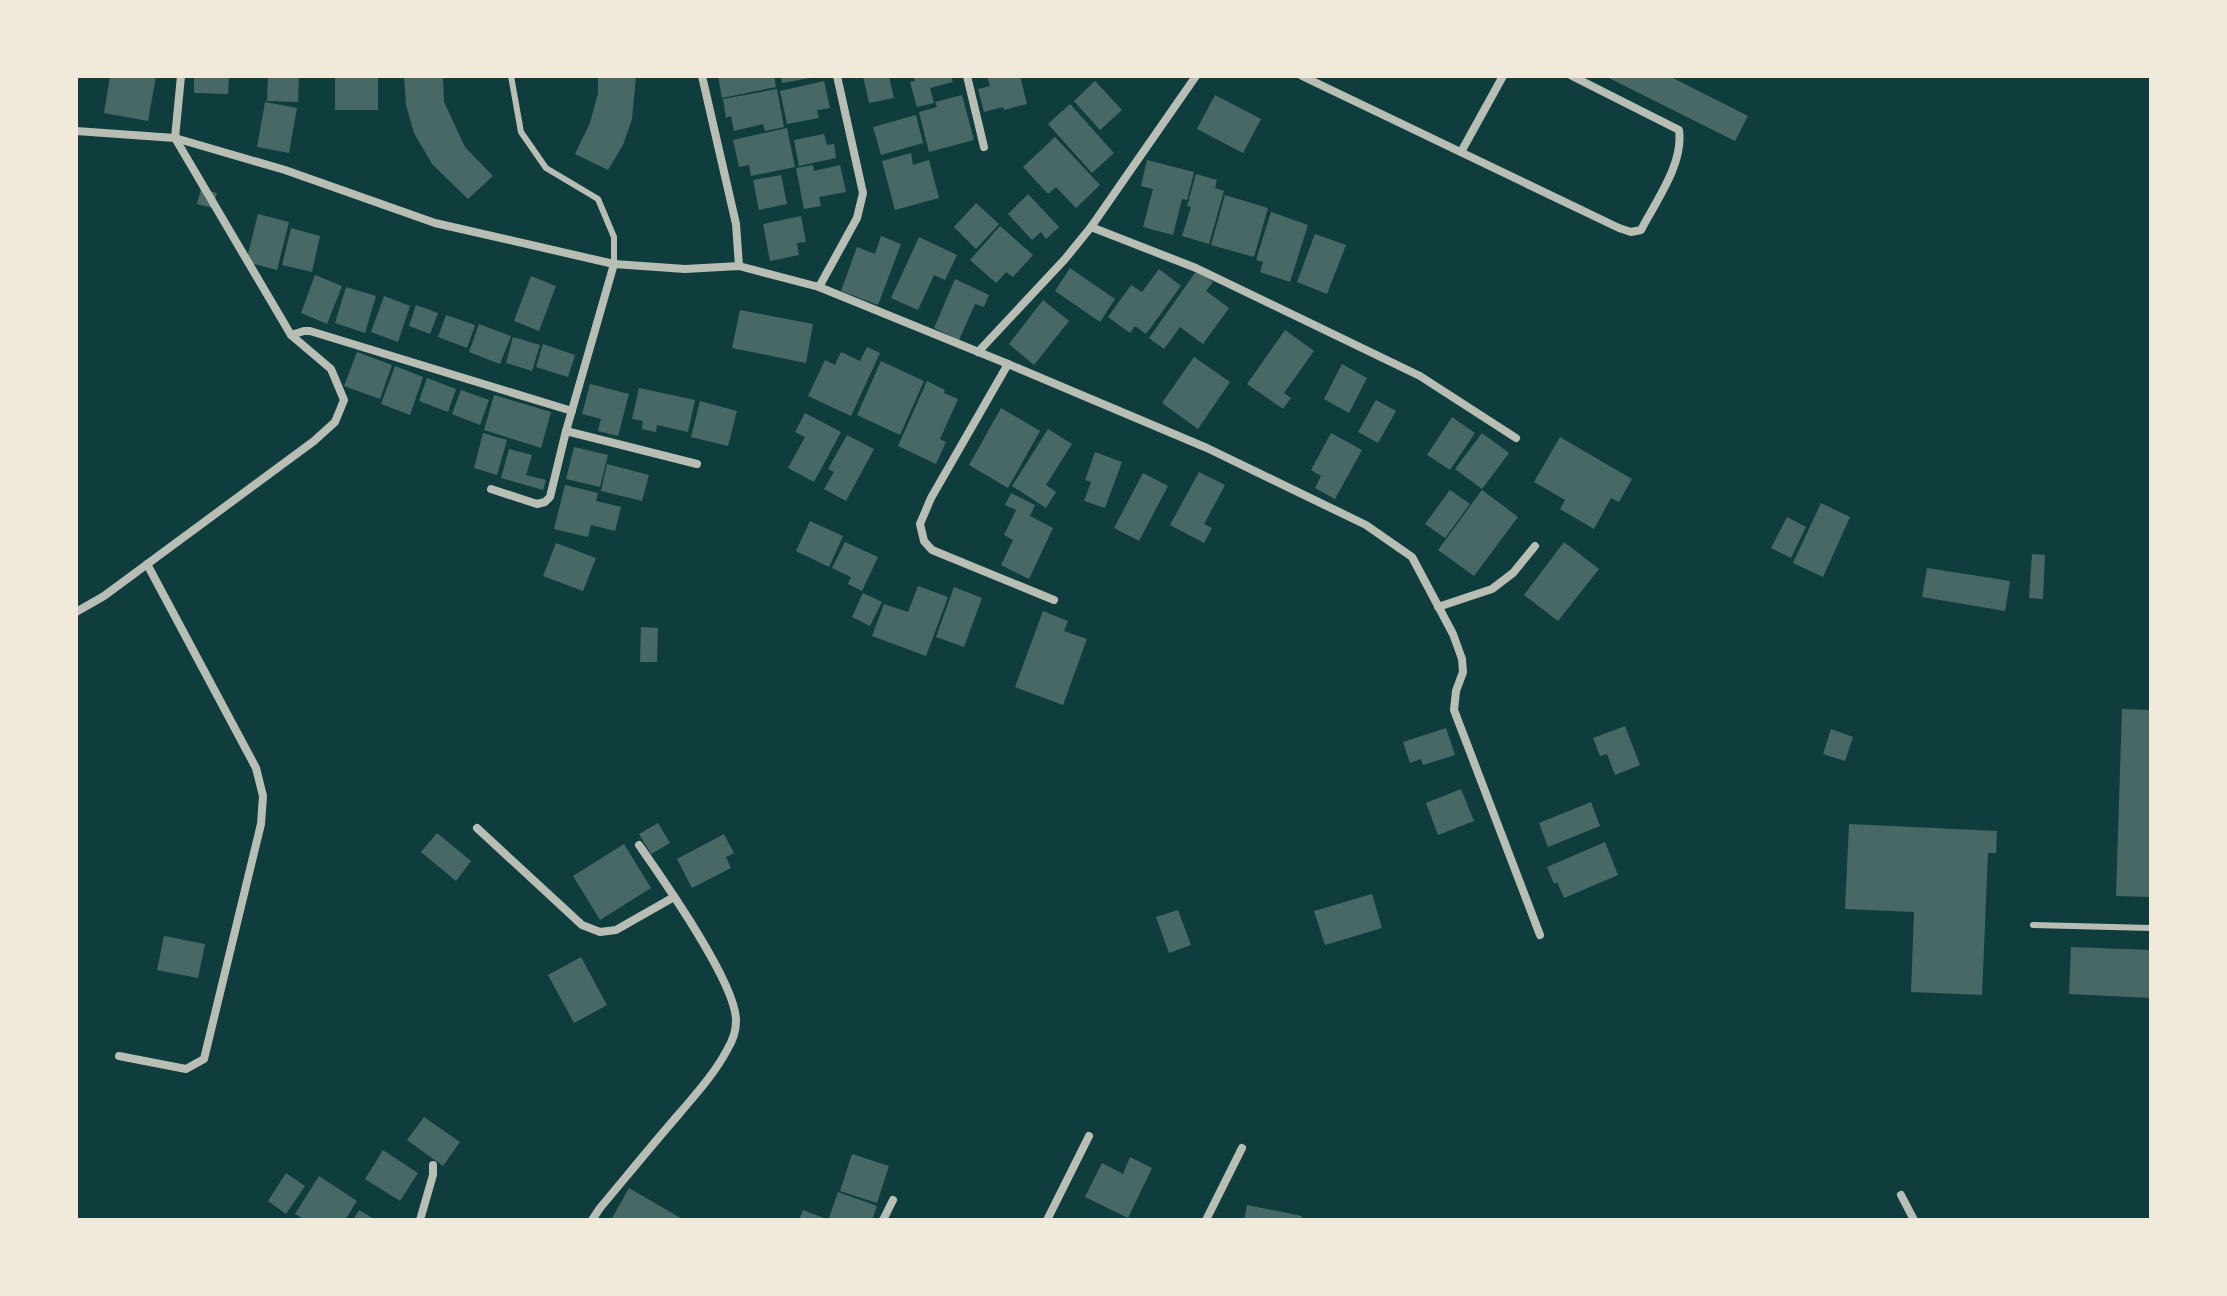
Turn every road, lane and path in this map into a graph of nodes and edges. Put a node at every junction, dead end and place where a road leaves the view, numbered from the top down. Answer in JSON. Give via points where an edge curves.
{"nodes":[{"id":1,"x":181,"y":76,"type":"edge"},
{"id":2,"x":511,"y":76,"type":"edge"},
{"id":3,"x":702,"y":76,"type":"edge"},
{"id":4,"x":837,"y":76,"type":"edge"},
{"id":5,"x":967,"y":76,"type":"edge"},
{"id":6,"x":1196,"y":76,"type":"edge"},
{"id":7,"x":1302,"y":76,"type":"edge"},
{"id":8,"x":1503,"y":76,"type":"edge"},
{"id":9,"x":1572,"y":76,"type":"edge"},
{"id":10,"x":76,"y":131,"type":"edge"},
{"id":11,"x":175,"y":138,"type":"junction"},
{"id":12,"x":984,"y":147,"type":"dead end"},
{"id":13,"x":1461,"y":152,"type":"junction"},
{"id":14,"x":1091,"y":227,"type":"junction"},
{"id":15,"x":614,"y":264,"type":"junction"},
{"id":16,"x":739,"y":266,"type":"junction"},
{"id":17,"x":819,"y":287,"type":"junction"},
{"id":18,"x":291,"y":335,"type":"junction"},
{"id":19,"x":978,"y":352,"type":"junction"},
{"id":20,"x":1008,"y":364,"type":"junction"},
{"id":21,"x":572,"y":411,"type":"junction"},
{"id":22,"x":566,"y":431,"type":"junction"},
{"id":23,"x":1516,"y":438,"type":"dead end"},
{"id":24,"x":697,"y":464,"type":"dead end"},
{"id":25,"x":491,"y":489,"type":"dead end"},
{"id":26,"x":1535,"y":546,"type":"dead end"},
{"id":27,"x":147,"y":564,"type":"junction"},
{"id":28,"x":1054,"y":600,"type":"dead end"},
{"id":29,"x":1438,"y":607,"type":"junction"},
{"id":30,"x":76,"y":612,"type":"edge"},
{"id":31,"x":477,"y":828,"type":"dead end"},
{"id":32,"x":639,"y":845,"type":"dead end"},
{"id":33,"x":674,"y":897,"type":"junction"},
{"id":34,"x":2033,"y":925,"type":"dead end"},
{"id":35,"x":2151,"y":928,"type":"edge"},
{"id":36,"x":1540,"y":935,"type":"dead end"},
{"id":37,"x":119,"y":1056,"type":"dead end"},
{"id":38,"x":1089,"y":1136,"type":"dead end"},
{"id":39,"x":1242,"y":1148,"type":"dead end"},
{"id":40,"x":433,"y":1165,"type":"dead end"},
{"id":41,"x":1901,"y":1195,"type":"dead end"},
{"id":42,"x":893,"y":1200,"type":"dead end"},
{"id":43,"x":420,"y":1220,"type":"edge"},
{"id":44,"x":592,"y":1220,"type":"edge"},
{"id":45,"x":883,"y":1220,"type":"edge"},
{"id":46,"x":1047,"y":1220,"type":"edge"},
{"id":47,"x":1206,"y":1220,"type":"edge"},
{"id":48,"x":1914,"y":1220,"type":"edge"}],
"edges":[{"from":1,"to":11,"type":"street"},
{"from":2,"to":15,"type":"lane","via":[[521,132],[546,168],[598,199],[614,237]]},
{"from":3,"to":16,"type":"street","via":[[736,224]]},
{"from":4,"to":17,"type":"street","via":[[863,193],[857,218]]},
{"from":5,"to":12,"type":"street"},
{"from":6,"to":14,"type":"street"},
{"from":7,"to":13,"type":"street"},
{"from":8,"to":13,"type":"street"},
{"from":9,"to":13,"type":"street","via":[[1679,130],[1678,159],[1641,230],[1619,228]]},
{"from":10,"to":11,"type":"street"},
{"from":11,"to":15,"type":"street","via":[[435,223]]},
{"from":11,"to":18,"type":"street"},
{"from":14,"to":19,"type":"street"},
{"from":14,"to":23,"type":"street","via":[[1196,268],[1420,376]]},
{"from":15,"to":16,"type":"street"},
{"from":15,"to":21,"type":"street"},
{"from":16,"to":17,"type":"street"},
{"from":17,"to":19,"type":"street"},
{"from":18,"to":21,"type":"street","via":[[310,331]]},
{"from":18,"to":27,"type":"street","via":[[331,369],[344,400],[335,422]]},
{"from":19,"to":20,"type":"street"},
{"from":20,"to":28,"type":"street","via":[[920,524],[932,550]]},
{"from":20,"to":29,"type":"street","via":[[1207,448],[1366,525],[1412,557]]},
{"from":21,"to":22,"type":"street"},
{"from":22,"to":24,"type":"street"},
{"from":22,"to":25,"type":"street","via":[[545,502]]},
{"from":26,"to":29,"type":"street","via":[[1492,589]]},
{"from":27,"to":30,"type":"street"},
{"from":27,"to":37,"type":"street","via":[[256,768],[263,796],[261,824],[204,1059],[186,1069]]},
{"from":29,"to":36,"type":"street","via":[[1462,659],[1454,710]]},
{"from":31,"to":33,"type":"street","via":[[582,925],[600,932],[616,930]]},
{"from":32,"to":33,"type":"street"},
{"from":33,"to":44,"type":"street","via":[[726,988],[735,1009],[734,1035],[704,1084]]},
{"from":34,"to":35,"type":"lane"},
{"from":38,"to":46,"type":"street"},
{"from":39,"to":47,"type":"street"},
{"from":40,"to":43,"type":"street"},
{"from":41,"to":48,"type":"street"},
{"from":42,"to":45,"type":"street"}]}
